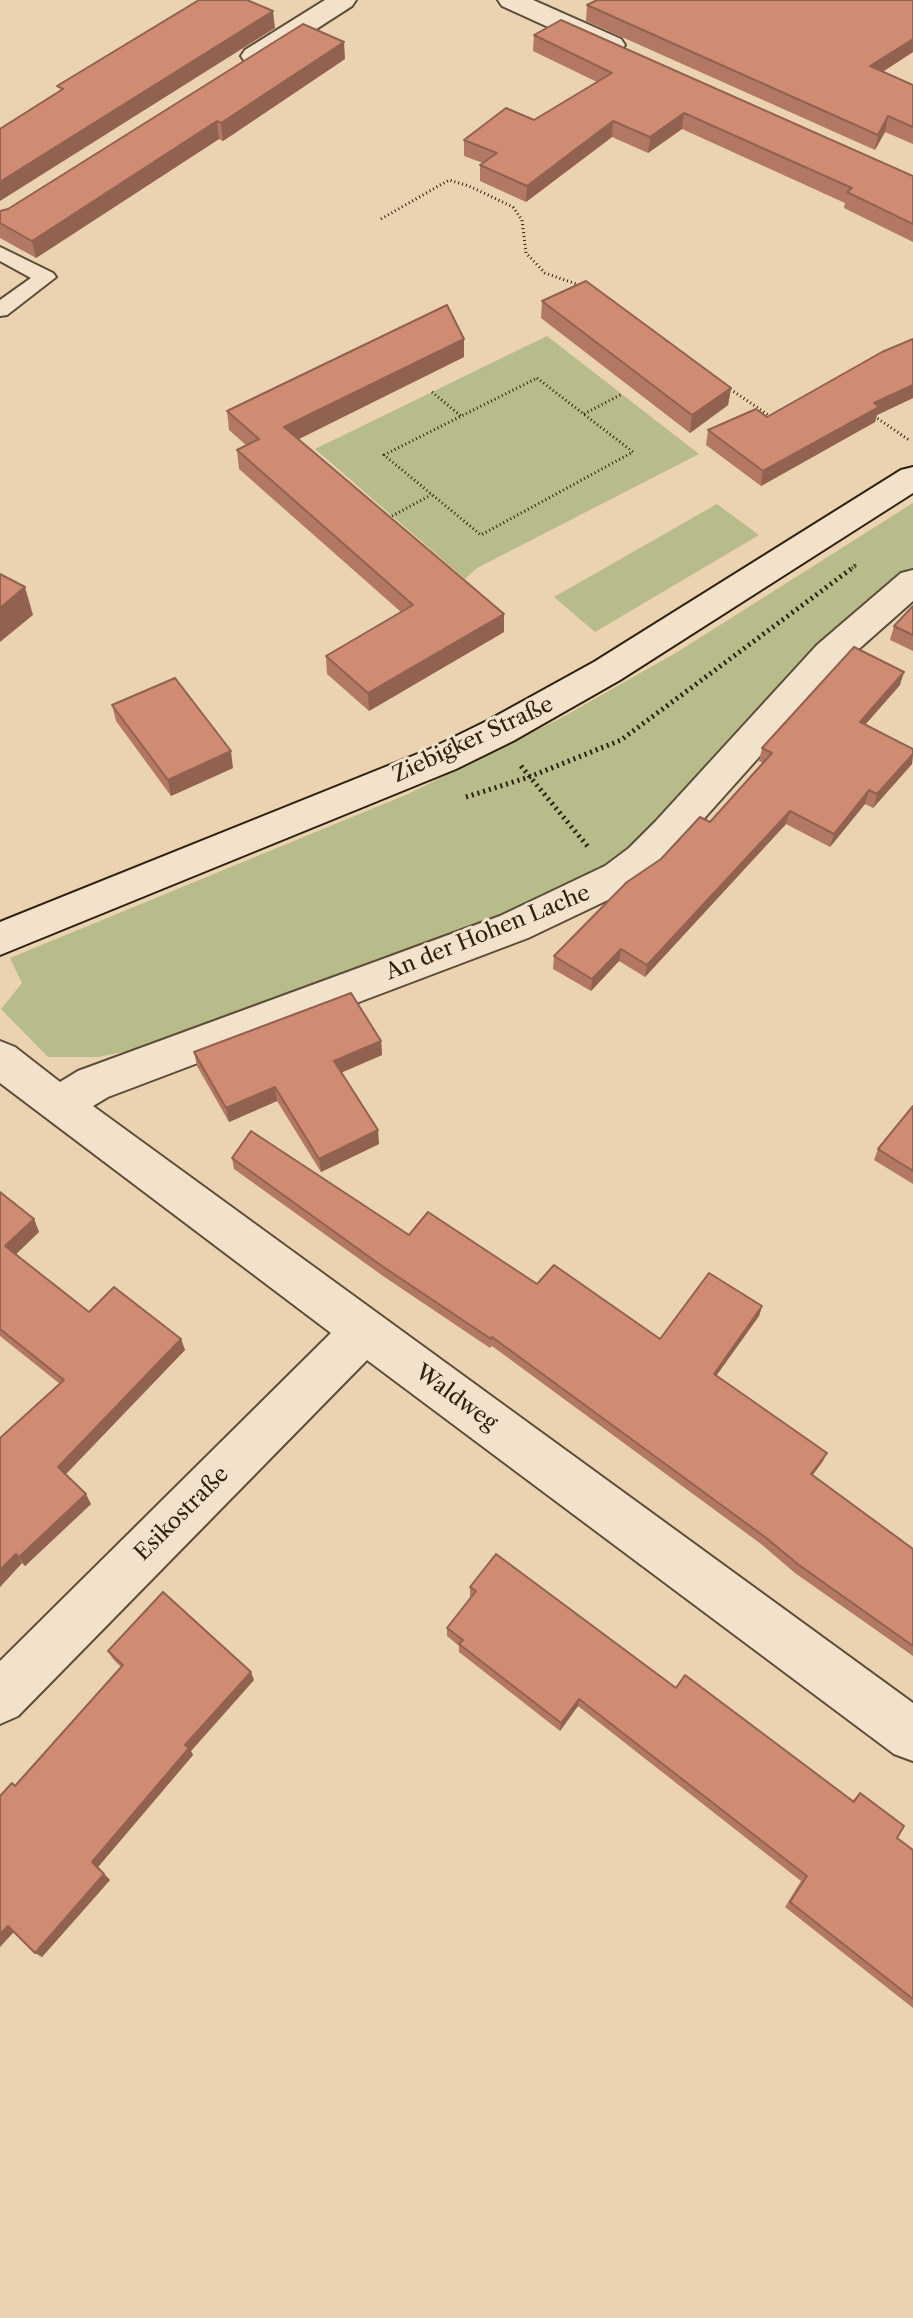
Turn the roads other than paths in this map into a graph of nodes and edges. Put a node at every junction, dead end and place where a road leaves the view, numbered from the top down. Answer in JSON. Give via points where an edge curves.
{"nodes":[{"id":1,"x":343,"y":0,"type":"edge"},
{"id":2,"x":511,"y":0,"type":"edge"},
{"id":3,"x":641,"y":59,"type":"edge"},
{"id":4,"x":235,"y":69,"type":"edge"},
{"id":5,"x":0,"y":253,"type":"edge"},
{"id":6,"x":0,"y":310,"type":"edge"},
{"id":7,"x":913,"y":478,"type":"edge"},
{"id":8,"x":913,"y":582,"type":"edge"},
{"id":9,"x":0,"y":939,"type":"edge"},
{"id":10,"x":0,"y":1059,"type":"edge"},
{"id":11,"x":58,"y":1105,"type":"junction"},
{"id":12,"x":365,"y":1331,"type":"junction"},
{"id":13,"x":0,"y":1698,"type":"edge"},
{"id":14,"x":913,"y":1735,"type":"edge"}],
"edges":[{"from":1,"to":4,"type":"street","via":[[290,21]]},
{"from":2,"to":3,"type":"street"},
{"from":5,"to":6,"type":"lane","via":[[46,277]]},
{"from":7,"to":9,"type":"street","name":"Ziebigker Straße","via":[[654,642],[500,731]]},
{"from":8,"to":11,"type":"street","name":"An der Hohen Lache","via":[[830,654],[669,832],[619,877],[514,927],[93,1084]]},
{"from":10,"to":11,"type":"street","name":"Waldweg"},
{"from":11,"to":12,"type":"street","name":"Waldweg"},
{"from":12,"to":13,"type":"street","name":"Esikostraße"},
{"from":12,"to":14,"type":"street","name":"Waldweg"}]}
